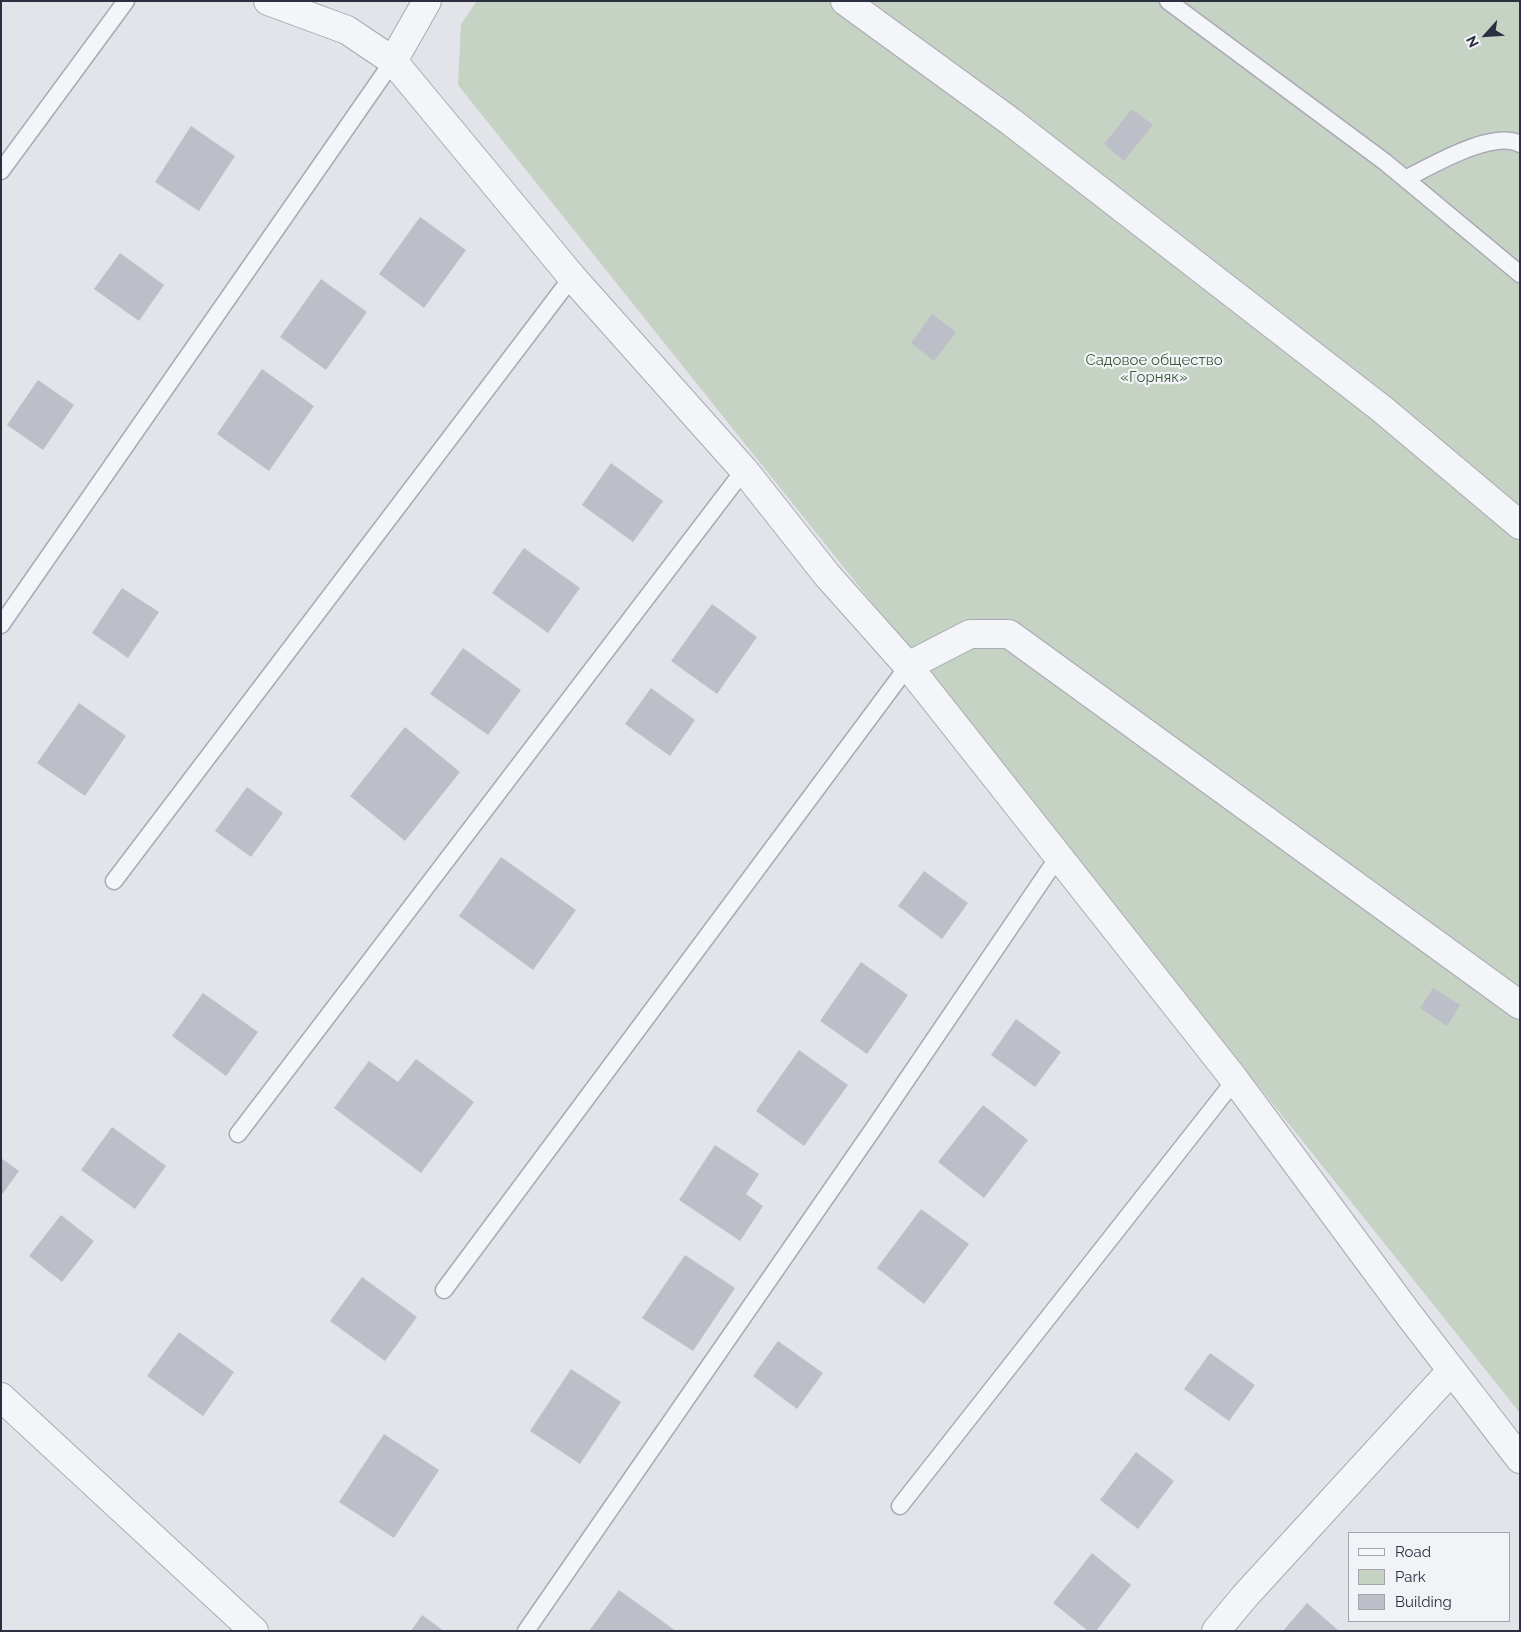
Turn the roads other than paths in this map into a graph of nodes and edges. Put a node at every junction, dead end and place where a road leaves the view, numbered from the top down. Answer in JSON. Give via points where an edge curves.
{"nodes":[{"id":1,"x":126,"y":1,"type":"edge"},
{"id":2,"x":268,"y":1,"type":"edge"},
{"id":3,"x":427,"y":1,"type":"edge"},
{"id":4,"x":846,"y":1,"type":"edge"},
{"id":5,"x":1168,"y":1,"type":"edge"},
{"id":6,"x":393,"y":60,"type":"junction"},
{"id":7,"x":1520,"y":144,"type":"edge"},
{"id":8,"x":1,"y":171,"type":"edge"},
{"id":9,"x":1405,"y":179,"type":"junction"},
{"id":10,"x":1520,"y":274,"type":"edge"},
{"id":11,"x":572,"y":278,"type":"junction"},
{"id":12,"x":744,"y":470,"type":"junction"},
{"id":13,"x":1520,"y":525,"type":"edge"},
{"id":14,"x":1,"y":626,"type":"edge"},
{"id":15,"x":908,"y":666,"type":"junction"},
{"id":16,"x":1058,"y":857,"type":"junction"},
{"id":17,"x":114,"y":881,"type":"dead end"},
{"id":18,"x":1520,"y":1005,"type":"edge"},
{"id":19,"x":1235,"y":1080,"type":"junction"},
{"id":20,"x":238,"y":1134,"type":"dead end"},
{"id":21,"x":444,"y":1290,"type":"dead end"},
{"id":22,"x":1451,"y":1371,"type":"junction"},
{"id":23,"x":1,"y":1396,"type":"edge"},
{"id":24,"x":1520,"y":1459,"type":"edge"},
{"id":25,"x":900,"y":1506,"type":"dead end"},
{"id":26,"x":254,"y":1631,"type":"edge"},
{"id":27,"x":526,"y":1631,"type":"edge"},
{"id":28,"x":1216,"y":1631,"type":"edge"}],
"edges":[{"from":1,"to":8,"type":"lane"},
{"from":2,"to":6,"type":"street","via":[[347,30]]},
{"from":3,"to":6,"type":"street"},
{"from":4,"to":13,"type":"street","via":[[1010,121],[1382,409]]},
{"from":5,"to":9,"type":"lane"},
{"from":6,"to":11,"type":"street"},
{"from":6,"to":14,"type":"lane"},
{"from":7,"to":9,"type":"lane","via":[[1512,140],[1475,145]]},
{"from":9,"to":10,"type":"lane"},
{"from":11,"to":12,"type":"street"},
{"from":11,"to":17,"type":"lane"},
{"from":12,"to":15,"type":"street","via":[[827,575]]},
{"from":12,"to":20,"type":"lane"},
{"from":15,"to":16,"type":"street"},
{"from":15,"to":18,"type":"street","via":[[970,634],[1008,634]]},
{"from":15,"to":21,"type":"lane"},
{"from":16,"to":19,"type":"street"},
{"from":16,"to":27,"type":"lane"},
{"from":19,"to":22,"type":"street"},
{"from":19,"to":25,"type":"lane"},
{"from":22,"to":24,"type":"street"},
{"from":22,"to":28,"type":"street"},
{"from":23,"to":26,"type":"street"}]}
